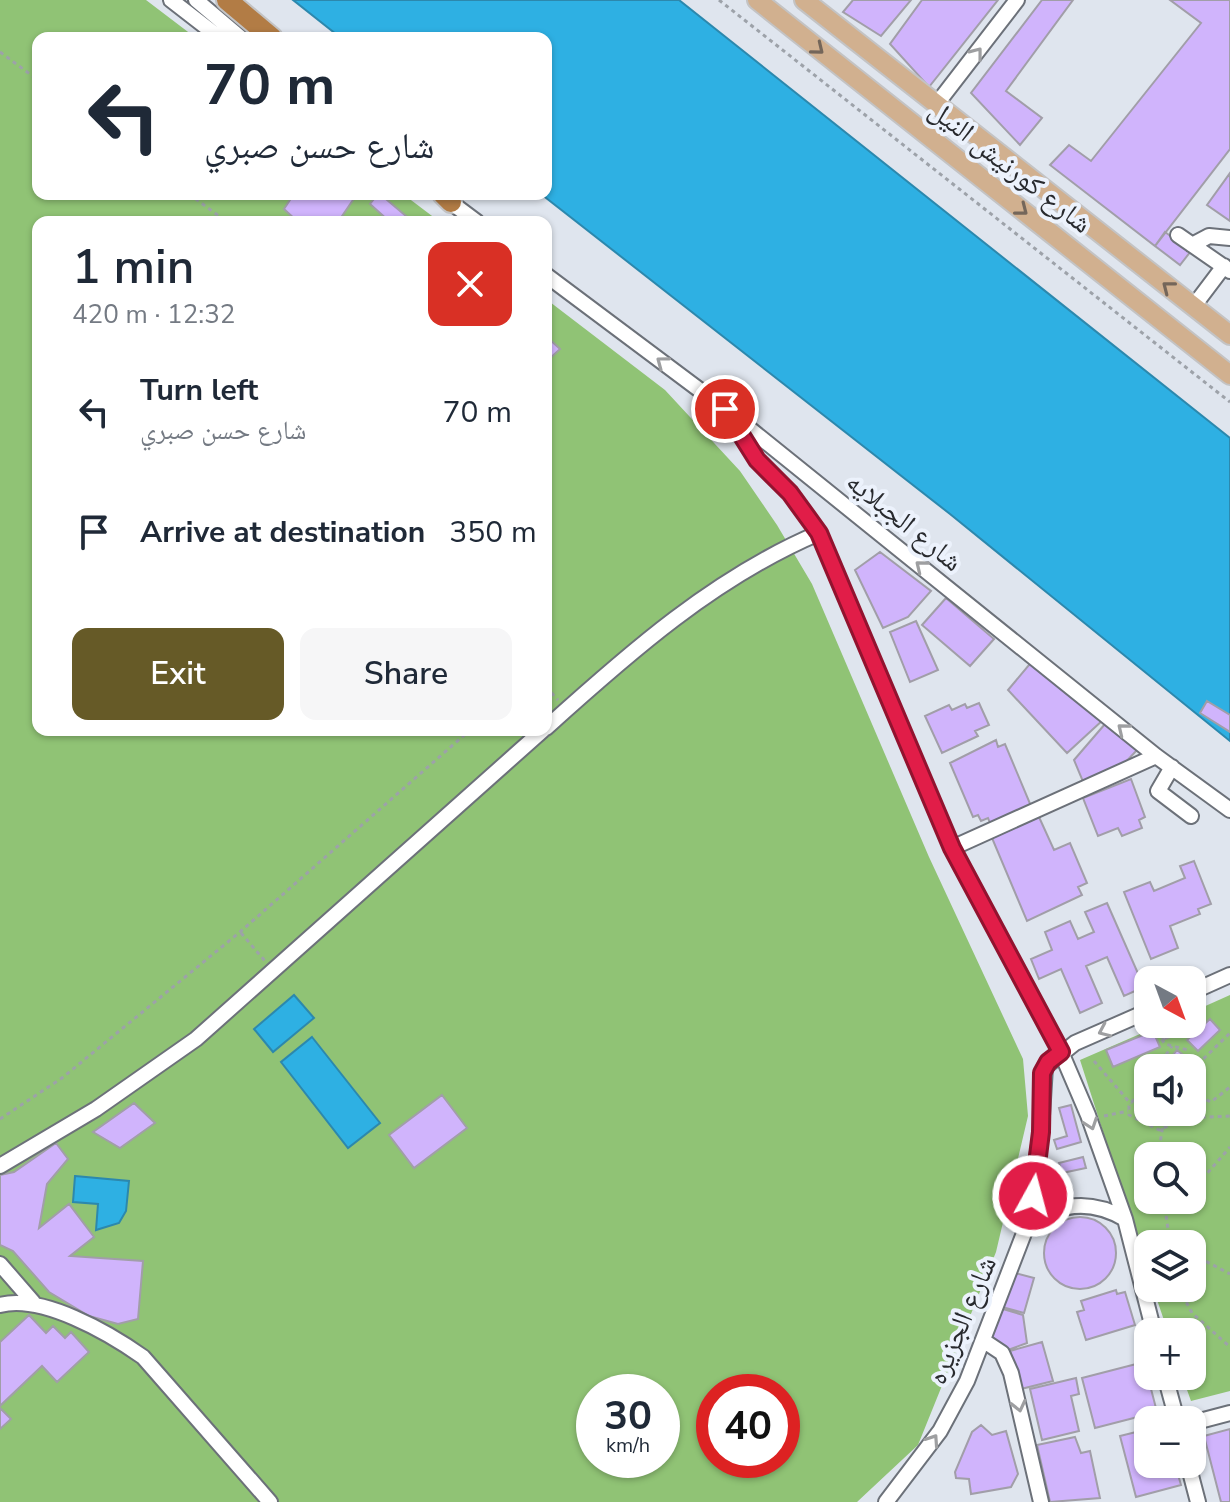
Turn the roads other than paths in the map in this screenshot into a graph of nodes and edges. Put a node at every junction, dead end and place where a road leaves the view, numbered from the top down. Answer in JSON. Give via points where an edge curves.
{"nodes":[{"id":1,"x":171,"y":0,"type":"edge"},
{"id":2,"x":196,"y":0,"type":"edge"},
{"id":3,"x":227,"y":0,"type":"edge"},
{"id":4,"x":757,"y":0,"type":"edge"},
{"id":5,"x":804,"y":0,"type":"edge"},
{"id":6,"x":1017,"y":0,"type":"edge"},
{"id":7,"x":212,"y":32,"type":"edge"},
{"id":8,"x":234,"y":32,"type":"edge"},
{"id":9,"x":265,"y":32,"type":"edge"},
{"id":10,"x":936,"y":105,"type":"junction"},
{"id":11,"x":449,"y":200,"type":"edge"},
{"id":12,"x":469,"y":216,"type":"edge"},
{"id":13,"x":1178,"y":235,"type":"dead end"},
{"id":14,"x":1230,"y":238,"type":"edge"},
{"id":15,"x":1192,"y":245,"type":"junction"},
{"id":16,"x":1227,"y":268,"type":"edge"},
{"id":17,"x":552,"y":279,"type":"edge"},
{"id":18,"x":1193,"y":307,"type":"junction"},
{"id":19,"x":1223,"y":330,"type":"edge"},
{"id":20,"x":1188,"y":342,"type":"junction"},
{"id":21,"x":1230,"y":375,"type":"edge"},
{"id":22,"x":725,"y":409,"type":"junction"},
{"id":23,"x":819,"y":533,"type":"junction"},
{"id":24,"x":552,"y":722,"type":"edge"},
{"id":25,"x":537,"y":736,"type":"edge"},
{"id":26,"x":1156,"y":756,"type":"junction"},
{"id":27,"x":1172,"y":767,"type":"junction"},
{"id":28,"x":1230,"y":810,"type":"edge"},
{"id":29,"x":1191,"y":816,"type":"dead end"},
{"id":30,"x":952,"y":848,"type":"junction"},
{"id":31,"x":1230,"y":975,"type":"edge"},
{"id":32,"x":1206,"y":986,"type":"edge"},
{"id":33,"x":1134,"y":1018,"type":"edge"},
{"id":34,"x":1061,"y":1052,"type":"junction"},
{"id":35,"x":0,"y":1166,"type":"edge"},
{"id":36,"x":1125,"y":1219,"type":"junction"},
{"id":37,"x":1026,"y":1228,"type":"junction"},
{"id":38,"x":0,"y":1264,"type":"edge"},
{"id":39,"x":33,"y":1302,"type":"junction"},
{"id":40,"x":0,"y":1305,"type":"edge"},
{"id":41,"x":1150,"y":1318,"type":"edge"},
{"id":42,"x":984,"y":1341,"type":"junction"},
{"id":43,"x":1230,"y":1413,"type":"edge"},
{"id":44,"x":1206,"y":1419,"type":"edge"},
{"id":45,"x":1192,"y":1478,"type":"edge"},
{"id":46,"x":270,"y":1502,"type":"edge"},
{"id":47,"x":886,"y":1502,"type":"edge"},
{"id":48,"x":1041,"y":1502,"type":"edge"},
{"id":49,"x":1198,"y":1502,"type":"edge"}],
"edges":[{"from":1,"to":7,"type":"street"},
{"from":2,"to":8,"type":"street"},
{"from":3,"to":9,"type":"highway"},
{"from":4,"to":20,"type":"main road","name":"شارع كورنيش النيل","one_way":true},
{"from":5,"to":10,"type":"main road","name":"شارع كورنيش النيل"},
{"from":10,"to":6,"type":"street","one_way":true},
{"from":18,"to":10,"type":"main road","name":"شارع كورنيش النيل","one_way":true},
{"from":11,"to":12,"type":"street"},
{"from":13,"to":15,"type":"street"},
{"from":14,"to":15,"type":"street","via":[[1209,236]]},
{"from":15,"to":16,"type":"street"},
{"from":16,"to":18,"type":"street"},
{"from":22,"to":17,"type":"street","name":"شارع الجبلايه","one_way":true},
{"from":18,"to":19,"type":"main road","name":"شارع كورنيش النيل"},
{"from":19,"to":20,"type":"main road"},
{"from":20,"to":21,"type":"main road","name":"شارع كورنيش النيل"},
{"from":22,"to":23,"type":"street","via":[[757,460]]},
{"from":26,"to":22,"type":"street","name":"شارع الجبلايه","one_way":true},
{"from":23,"to":24,"type":"street","via":[[701,599]]},
{"from":23,"to":30,"type":"street"},
{"from":25,"to":35,"type":"street","via":[[275,973],[163,1063]]},
{"from":26,"to":27,"type":"street","name":"شارع الجبلايه"},
{"from":26,"to":30,"type":"street"},
{"from":27,"to":28,"type":"street","name":"شارع الجبلايه"},
{"from":27,"to":29,"type":"street","via":[[1158,791]]},
{"from":30,"to":34,"type":"street"},
{"from":31,"to":32,"type":"street"},
{"from":33,"to":34,"type":"street","one_way":true},
{"from":34,"to":36,"type":"street","one_way":true},
{"from":34,"to":37,"type":"street","name":"شارع الجزيره","via":[[1042,1073],[1041,1132]]},
{"from":36,"to":37,"type":"street","via":[[1097,1206],[1067,1206]]},
{"from":36,"to":41,"type":"street"},
{"from":37,"to":42,"type":"street","name":"شارع الجزيره"},
{"from":38,"to":39,"type":"street"},
{"from":39,"to":40,"type":"street"},
{"from":39,"to":46,"type":"street","via":[[143,1357]]},
{"from":47,"to":42,"type":"street","name":"شارع الجزيره","one_way":true,"via":[[940,1431]]},
{"from":42,"to":48,"type":"street","one_way":true,"via":[[1002,1353],[1011,1373]]},
{"from":43,"to":44,"type":"street"},
{"from":45,"to":49,"type":"street"}]}
